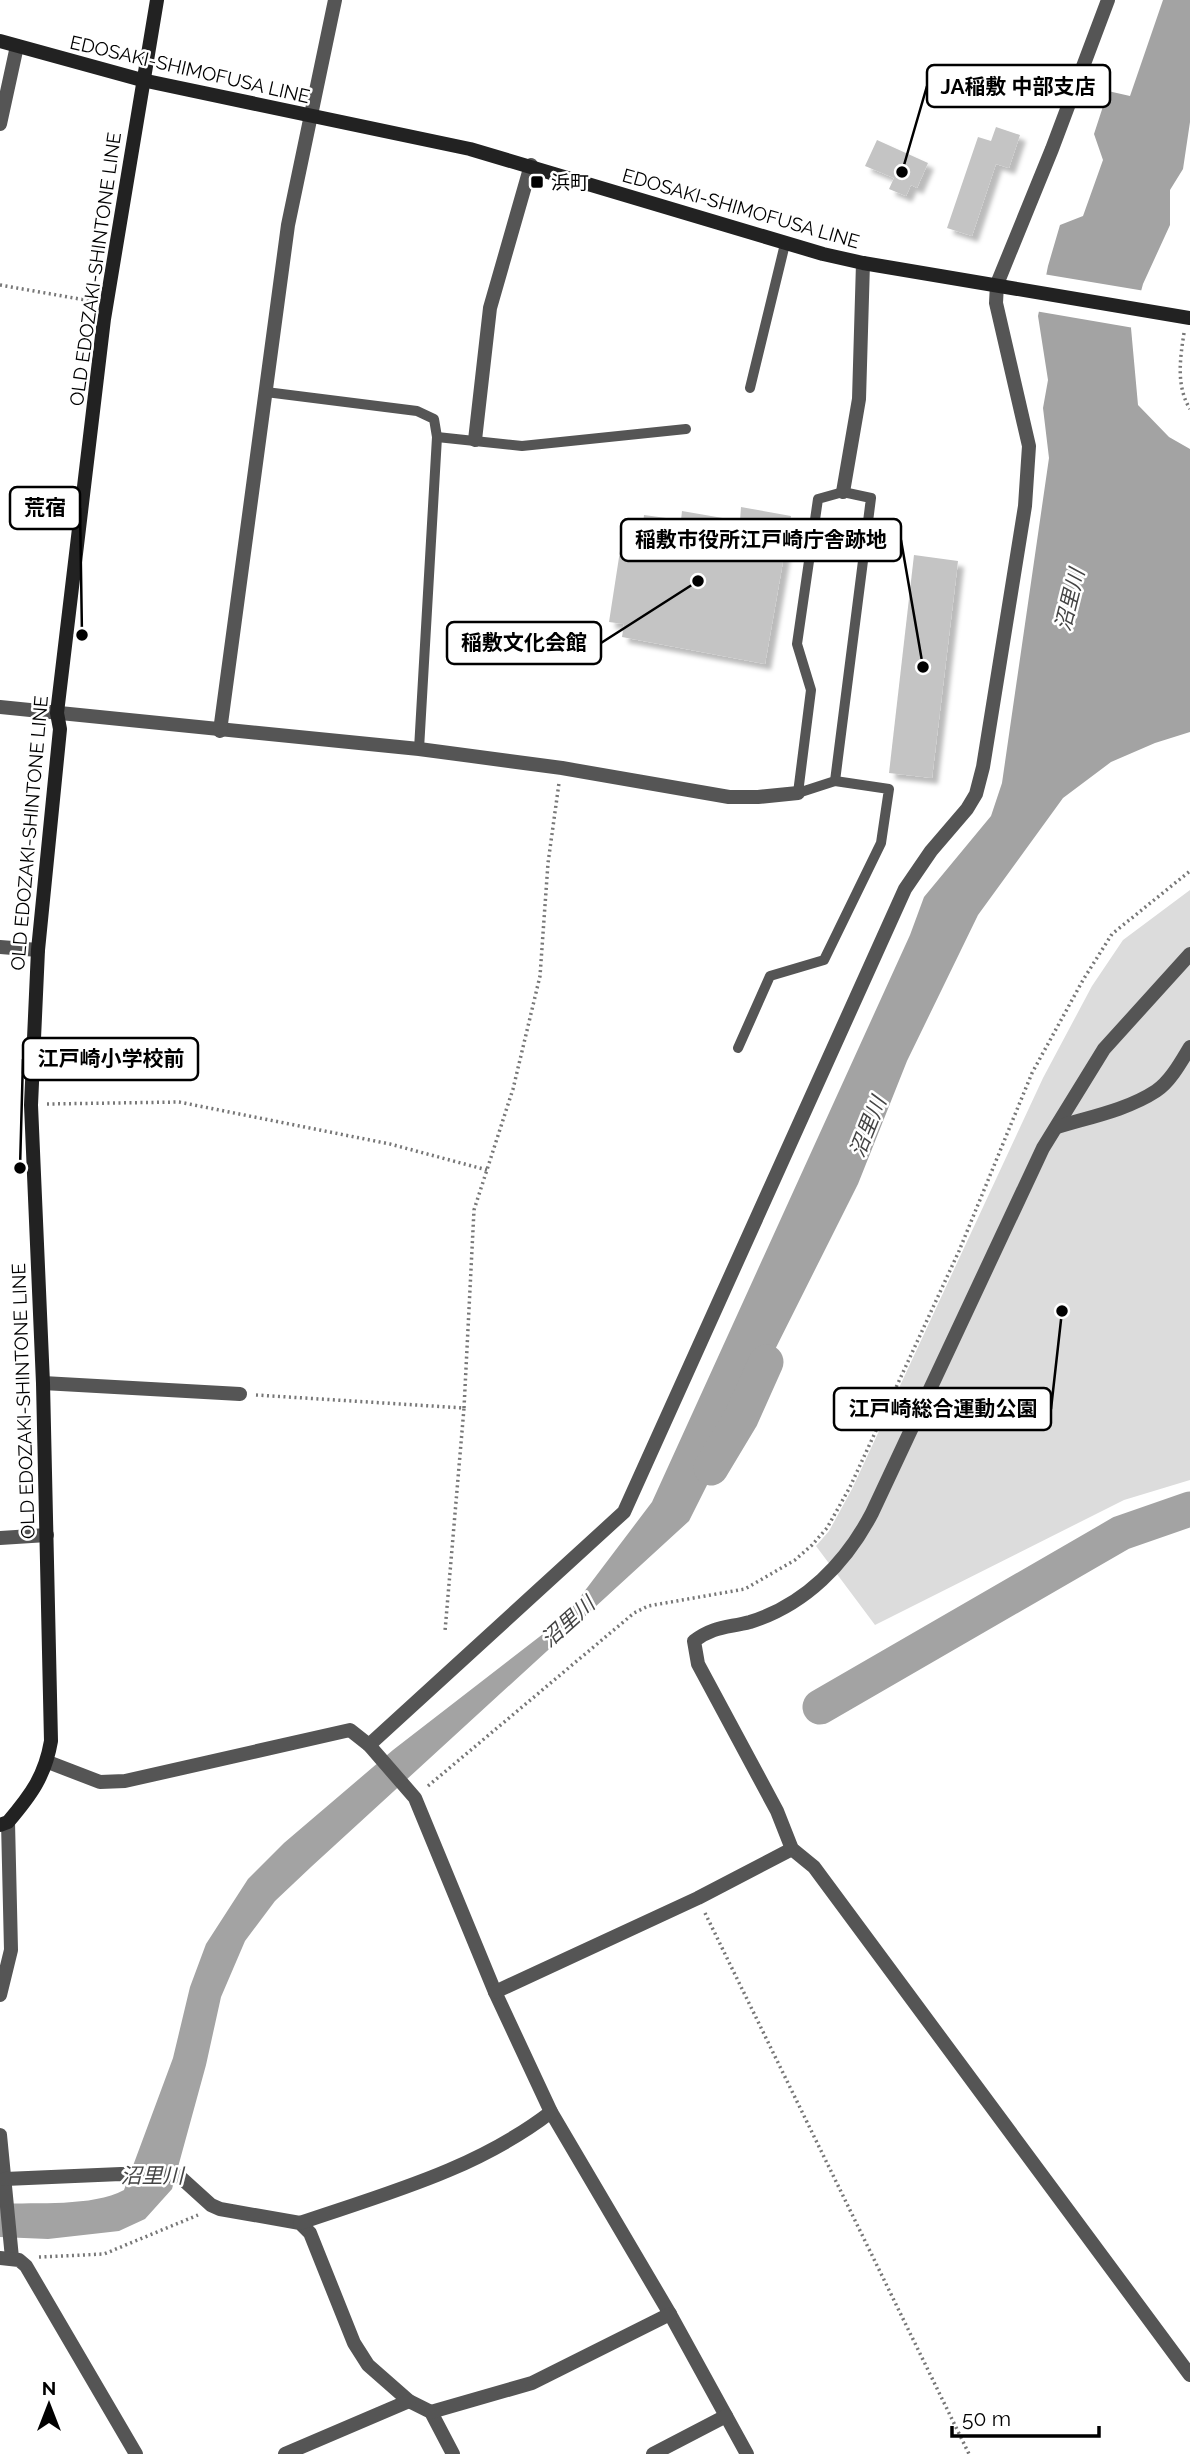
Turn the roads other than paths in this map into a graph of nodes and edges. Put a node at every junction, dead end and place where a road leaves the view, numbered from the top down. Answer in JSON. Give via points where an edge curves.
{"nodes":[{"id":1,"x":157,"y":0,"type":"edge"},
{"id":2,"x":334,"y":0,"type":"edge"},
{"id":3,"x":1108,"y":0,"type":"edge"},
{"id":4,"x":0,"y":41,"type":"edge"},
{"id":5,"x":17,"y":46,"type":"junction"},
{"id":6,"x":142,"y":80,"type":"junction"},
{"id":7,"x":310,"y":117,"type":"junction"},
{"id":8,"x":0,"y":124,"type":"edge"},
{"id":9,"x":531,"y":165,"type":"junction"},
{"id":10,"x":785,"y":244,"type":"junction"},
{"id":11,"x":863,"y":263,"type":"junction"},
{"id":12,"x":997,"y":284,"type":"junction"},
{"id":13,"x":1185,"y":317,"type":"edge"},
{"id":14,"x":751,"y":388,"type":"dead end"},
{"id":15,"x":266,"y":392,"type":"junction"},
{"id":16,"x":687,"y":429,"type":"dead end"},
{"id":17,"x":437,"y":436,"type":"junction"},
{"id":18,"x":475,"y":440,"type":"junction"},
{"id":19,"x":844,"y":492,"type":"junction"},
{"id":20,"x":0,"y":707,"type":"edge"},
{"id":21,"x":57,"y":712,"type":"junction"},
{"id":22,"x":220,"y":731,"type":"junction"},
{"id":23,"x":419,"y":749,"type":"junction"},
{"id":24,"x":835,"y":781,"type":"junction"},
{"id":25,"x":798,"y":793,"type":"junction"},
{"id":26,"x":0,"y":947,"type":"edge"},
{"id":27,"x":38,"y":950,"type":"junction"},
{"id":28,"x":1190,"y":954,"type":"edge"},
{"id":29,"x":1190,"y":1047,"type":"edge"},
{"id":30,"x":738,"y":1048,"type":"dead end"},
{"id":31,"x":1057,"y":1127,"type":"junction"},
{"id":32,"x":43,"y":1383,"type":"junction"},
{"id":33,"x":240,"y":1394,"type":"road end"},
{"id":34,"x":47,"y":1535,"type":"junction"},
{"id":35,"x":0,"y":1538,"type":"edge"},
{"id":36,"x":372,"y":1748,"type":"junction"},
{"id":37,"x":48,"y":1762,"type":"junction"},
{"id":38,"x":4,"y":1824,"type":"edge"},
{"id":39,"x":792,"y":1849,"type":"junction"},
{"id":40,"x":495,"y":1992,"type":"junction"},
{"id":41,"x":0,"y":1995,"type":"edge"},
{"id":42,"x":551,"y":2112,"type":"junction"},
{"id":43,"x":0,"y":2135,"type":"edge"},
{"id":44,"x":2,"y":2179,"type":"edge"},
{"id":45,"x":300,"y":2223,"type":"junction"},
{"id":46,"x":10,"y":2259,"type":"edge"},
{"id":47,"x":670,"y":2314,"type":"junction"},
{"id":48,"x":1190,"y":2375,"type":"edge"},
{"id":49,"x":409,"y":2401,"type":"junction"},
{"id":50,"x":431,"y":2412,"type":"junction"},
{"id":51,"x":726,"y":2416,"type":"junction"},
{"id":52,"x":136,"y":2454,"type":"edge"},
{"id":53,"x":285,"y":2454,"type":"edge"},
{"id":54,"x":453,"y":2454,"type":"edge"},
{"id":55,"x":653,"y":2454,"type":"edge"},
{"id":56,"x":747,"y":2454,"type":"edge"}],
"edges":[{"from":1,"to":6,"type":"street","name":"OLD EDOZAKI-SHINTONE LINE"},
{"from":2,"to":7,"type":"street"},
{"from":3,"to":12,"type":"street"},
{"from":4,"to":5,"type":"street","name":"EDOSAKI-SHIMOFUSA LINE"},
{"from":5,"to":6,"type":"street","name":"EDOSAKI-SHIMOFUSA LINE"},
{"from":5,"to":8,"type":"street"},
{"from":6,"to":7,"type":"street","name":"EDOSAKI-SHIMOFUSA LINE"},
{"from":6,"to":21,"type":"street","name":"OLD EDOZAKI-SHINTONE LINE","via":[[106,304]]},
{"from":7,"to":9,"type":"street","name":"EDOSAKI-SHIMOFUSA LINE"},
{"from":7,"to":15,"type":"street","via":[[288,225]]},
{"from":9,"to":10,"type":"street","name":"EDOSAKI-SHIMOFUSA LINE"},
{"from":9,"to":18,"type":"street","via":[[490,308]]},
{"from":10,"to":11,"type":"street","name":"EDOSAKI-SHIMOFUSA LINE"},
{"from":10,"to":14,"type":"lane"},
{"from":11,"to":12,"type":"street","name":"EDOSAKI-SHIMOFUSA LINE"},
{"from":11,"to":19,"type":"street","via":[[859,399]]},
{"from":12,"to":13,"type":"street","name":"EDOSAKI-SHIMOFUSA LINE"},
{"from":12,"to":36,"type":"street","via":[[996,303],[1029,446],[1028,472],[976,794],[905,889],[624,1512]]},
{"from":15,"to":17,"type":"lane","via":[[417,411],[434,419]]},
{"from":15,"to":22,"type":"street"},
{"from":16,"to":18,"type":"lane","via":[[522,446]]},
{"from":17,"to":18,"type":"lane"},
{"from":17,"to":23,"type":"lane"},
{"from":19,"to":24,"type":"lane","via":[[871,498]]},
{"from":19,"to":25,"type":"lane","via":[[818,499],[797,644],[811,690]]},
{"from":20,"to":21,"type":"street"},
{"from":21,"to":22,"type":"street"},
{"from":21,"to":27,"type":"street","name":"OLD EDOZAKI-SHINTONE LINE","via":[[60,729]]},
{"from":22,"to":23,"type":"street"},
{"from":23,"to":25,"type":"street","via":[[729,797]]},
{"from":24,"to":25,"type":"lane"},
{"from":24,"to":30,"type":"lane","via":[[889,789],[881,843],[824,960],[770,976]]},
{"from":26,"to":27,"type":"street"},
{"from":27,"to":32,"type":"street","name":"OLD EDOZAKI-SHINTONE LINE","via":[[31,1105]]},
{"from":28,"to":31,"type":"street","via":[[1104,1049]]},
{"from":29,"to":31,"type":"street","via":[[1158,1090],[1121,1108]]},
{"from":31,"to":39,"type":"street","via":[[1043,1147],[860,1535],[843,1560],[777,1611],[708,1630],[694,1641],[698,1664]]},
{"from":32,"to":33,"type":"street"},
{"from":32,"to":34,"type":"street","name":"OLD EDOZAKI-SHINTONE LINE"},
{"from":34,"to":35,"type":"street"},
{"from":34,"to":37,"type":"street","name":"OLD EDOZAKI-SHINTONE LINE","via":[[52,1707]]},
{"from":36,"to":37,"type":"street","via":[[350,1730],[125,1781],[100,1782]]},
{"from":36,"to":40,"type":"street","via":[[412,1794]]},
{"from":37,"to":38,"type":"street","name":"OLD EDOZAKI-SHINTONE LINE","via":[[38,1783]]},
{"from":38,"to":41,"type":"street","via":[[11,1950]]},
{"from":39,"to":40,"type":"street"},
{"from":39,"to":48,"type":"street","via":[[814,1867]]},
{"from":40,"to":42,"type":"street"},
{"from":42,"to":45,"type":"street","via":[[526,2132],[451,2171]]},
{"from":42,"to":47,"type":"street"},
{"from":43,"to":44,"type":"street"},
{"from":44,"to":45,"type":"street","via":[[179,2176],[220,2209]]},
{"from":44,"to":46,"type":"street"},
{"from":45,"to":49,"type":"street","via":[[310,2233],[354,2343],[368,2365]]},
{"from":46,"to":52,"type":"street","via":[[26,2266]]},
{"from":47,"to":50,"type":"street","via":[[532,2383]]},
{"from":47,"to":51,"type":"street"},
{"from":49,"to":50,"type":"street"},
{"from":49,"to":53,"type":"street"},
{"from":50,"to":54,"type":"street"},
{"from":51,"to":55,"type":"street"},
{"from":51,"to":56,"type":"street"}]}
